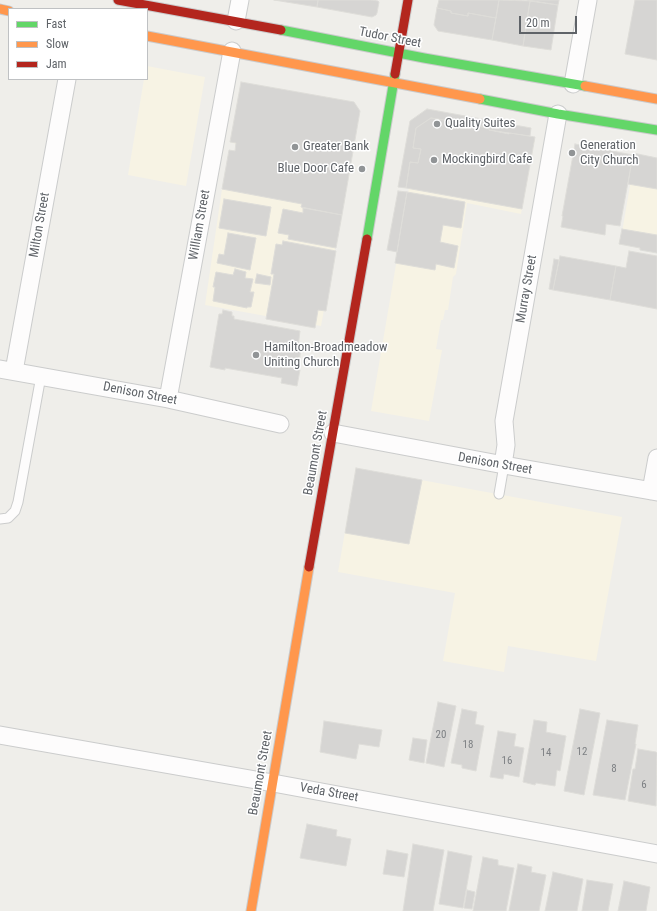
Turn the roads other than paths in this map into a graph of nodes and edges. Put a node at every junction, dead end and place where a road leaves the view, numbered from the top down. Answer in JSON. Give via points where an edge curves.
{"nodes":[{"id":1,"x":118,"y":0,"type":"edge"},
{"id":2,"x":240,"y":0,"type":"edge"},
{"id":3,"x":408,"y":0,"type":"edge"},
{"id":4,"x":588,"y":0,"type":"edge"},
{"id":5,"x":236,"y":21,"type":"junction"},
{"id":6,"x":148,"y":36,"type":"edge"},
{"id":7,"x":232,"y":51,"type":"junction"},
{"id":8,"x":399,"y":53,"type":"junction"},
{"id":9,"x":67,"y":80,"type":"edge"},
{"id":10,"x":393,"y":82,"type":"junction"},
{"id":11,"x":573,"y":84,"type":"junction"},
{"id":12,"x":657,"y":99,"type":"edge"},
{"id":13,"x":558,"y":114,"type":"junction"},
{"id":14,"x":657,"y":130,"type":"edge"},
{"id":15,"x":7,"y":370,"type":"edge"},
{"id":16,"x":41,"y":376,"type":"junction"},
{"id":17,"x":168,"y":399,"type":"junction"},
{"id":18,"x":280,"y":424,"type":"dead end"},
{"id":19,"x":333,"y":433,"type":"junction"},
{"id":20,"x":657,"y":458,"type":"edge"},
{"id":21,"x":504,"y":465,"type":"junction"},
{"id":22,"x":654,"y":491,"type":"edge"},
{"id":23,"x":499,"y":494,"type":"dead end"},
{"id":24,"x":0,"y":519,"type":"edge"},
{"id":25,"x":0,"y":735,"type":"edge"},
{"id":26,"x":273,"y":783,"type":"junction"},
{"id":27,"x":657,"y":854,"type":"edge"},
{"id":28,"x":251,"y":911,"type":"edge"}],
"edges":[{"from":1,"to":5,"type":"main road","name":"Tudor Street"},
{"from":2,"to":5,"type":"street"},
{"from":3,"to":8,"type":"main road","name":"Beaumont Street"},
{"from":4,"to":11,"type":"street"},
{"from":5,"to":8,"type":"main road","name":"Tudor Street"},
{"from":6,"to":7,"type":"main road"},
{"from":7,"to":10,"type":"main road"},
{"from":7,"to":17,"type":"street","name":"William Street"},
{"from":8,"to":10,"type":"main road","name":"Beaumont Street"},
{"from":8,"to":11,"type":"main road","name":"Tudor Street"},
{"from":9,"to":15,"type":"street","name":"Milton Street"},
{"from":10,"to":13,"type":"main road"},
{"from":10,"to":19,"type":"main road","name":"Beaumont Street"},
{"from":11,"to":12,"type":"main road","name":"Tudor Street"},
{"from":13,"to":14,"type":"main road"},
{"from":13,"to":21,"type":"street","name":"Murray Street","via":[[504,422]]},
{"from":15,"to":16,"type":"street","name":"Denison Street"},
{"from":16,"to":17,"type":"street","name":"Denison Street"},
{"from":16,"to":24,"type":"lane","via":[[18,502],[15,512],[8,518]]},
{"from":17,"to":18,"type":"street","name":"Denison Street"},
{"from":19,"to":21,"type":"street","name":"Denison Street"},
{"from":19,"to":26,"type":"main road","name":"Beaumont Street"},
{"from":20,"to":22,"type":"street"},
{"from":21,"to":22,"type":"street","name":"Denison Street"},
{"from":21,"to":23,"type":"lane"},
{"from":25,"to":26,"type":"street","name":"Veda Street"},
{"from":26,"to":27,"type":"street","name":"Veda Street"},
{"from":26,"to":28,"type":"main road","name":"Beaumont Street"}]}
